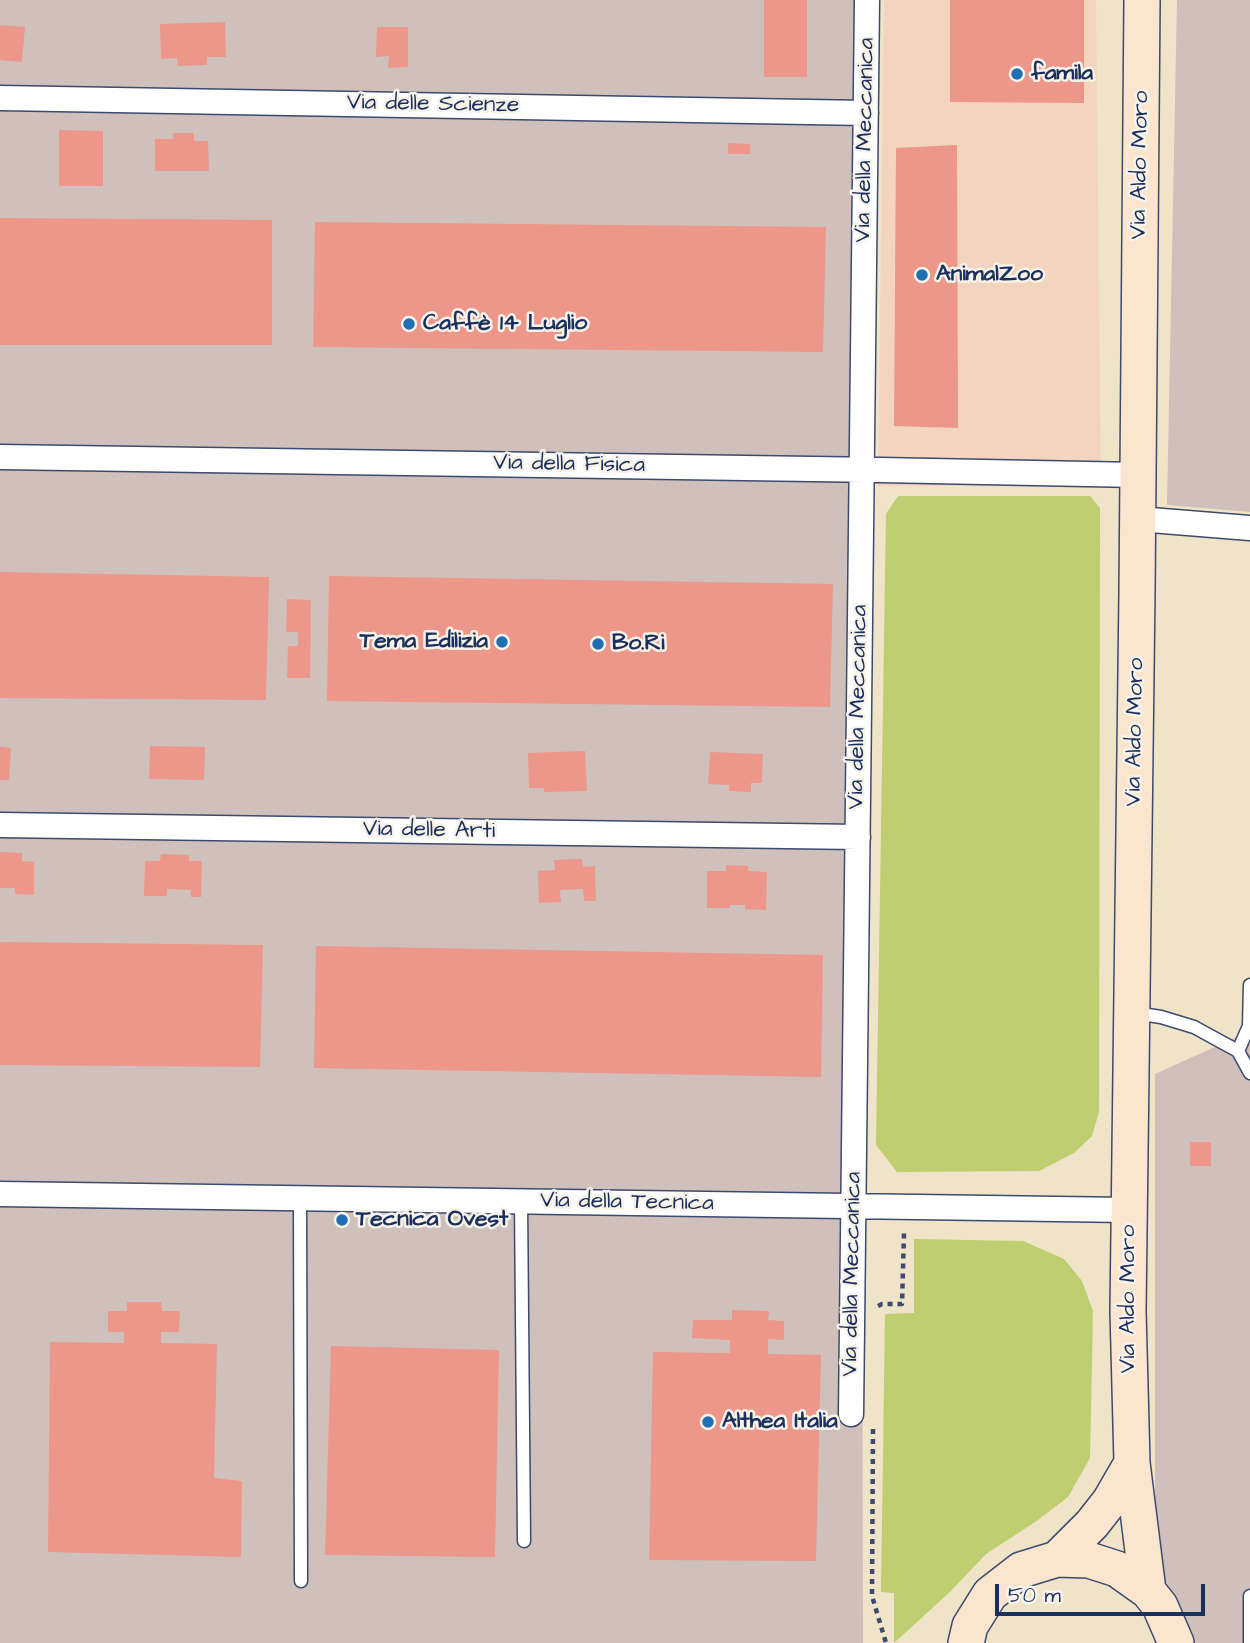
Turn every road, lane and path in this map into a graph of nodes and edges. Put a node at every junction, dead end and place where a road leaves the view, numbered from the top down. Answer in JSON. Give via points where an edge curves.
{"nodes":[{"id":1,"x":867,"y":0,"type":"edge"},
{"id":2,"x":1142,"y":0,"type":"edge"},
{"id":3,"x":0,"y":98,"type":"edge"},
{"id":4,"x":866,"y":113,"type":"junction"},
{"id":5,"x":0,"y":457,"type":"edge"},
{"id":6,"x":862,"y":470,"type":"junction"},
{"id":7,"x":1138,"y":475,"type":"junction"},
{"id":8,"x":1138,"y":519,"type":"junction"},
{"id":9,"x":1250,"y":528,"type":"edge"},
{"id":10,"x":0,"y":825,"type":"edge"},
{"id":11,"x":858,"y":837,"type":"junction"},
{"id":12,"x":1250,"y":985,"type":"edge"},
{"id":13,"x":1133,"y":1012,"type":"junction"},
{"id":14,"x":1238,"y":1051,"type":"junction"},
{"id":15,"x":1250,"y":1073,"type":"edge"},
{"id":16,"x":0,"y":1194,"type":"edge"},
{"id":17,"x":300,"y":1198,"type":"junction"},
{"id":18,"x":521,"y":1201,"type":"junction"},
{"id":19,"x":853,"y":1206,"type":"junction"},
{"id":20,"x":1129,"y":1210,"type":"junction"},
{"id":21,"x":851,"y":1414,"type":"dead end"},
{"id":22,"x":1132,"y":1463,"type":"junction"},
{"id":23,"x":524,"y":1541,"type":"dead end"},
{"id":24,"x":1057,"y":1559,"type":"junction"},
{"id":25,"x":301,"y":1581,"type":"dead end"},
{"id":26,"x":1148,"y":1591,"type":"junction"},
{"id":27,"x":872,"y":1596,"type":"dead end"},
{"id":28,"x":1250,"y":1596,"type":"edge"},
{"id":29,"x":961,"y":1637,"type":"edge"},
{"id":30,"x":886,"y":1643,"type":"edge"},
{"id":31,"x":1176,"y":1643,"type":"edge"},
{"id":32,"x":1250,"y":1643,"type":"edge"}],
"edges":[{"from":1,"to":4,"type":"street","name":"Via della Meccanica"},
{"from":2,"to":7,"type":"street","name":"Via Aldo Moro"},
{"from":3,"to":4,"type":"street","name":"Via delle Scienze"},
{"from":4,"to":6,"type":"street","name":"Via della Meccanica"},
{"from":5,"to":6,"type":"street","name":"Via della Fisica"},
{"from":6,"to":7,"type":"street","name":"Via della Fisica"},
{"from":6,"to":11,"type":"street","name":"Via della Meccanica"},
{"from":7,"to":8,"type":"street","name":"Via Aldo Moro"},
{"from":8,"to":9,"type":"street"},
{"from":8,"to":13,"type":"street","name":"Via Aldo Moro"},
{"from":10,"to":11,"type":"street","name":"Via delle Arti"},
{"from":11,"to":19,"type":"street","name":"Via della Meccanica"},
{"from":12,"to":14,"type":"lane","via":[[1249,1026]]},
{"from":13,"to":14,"type":"lane","via":[[1194,1027]]},
{"from":13,"to":20,"type":"street","name":"Via Aldo Moro"},
{"from":14,"to":15,"type":"lane"},
{"from":16,"to":17,"type":"street","name":"Via della Tecnica"},
{"from":17,"to":18,"type":"street","name":"Via della Tecnica"},
{"from":17,"to":25,"type":"lane"},
{"from":18,"to":19,"type":"street","name":"Via della Tecnica"},
{"from":18,"to":23,"type":"lane"},
{"from":19,"to":20,"type":"street","name":"Via della Tecnica"},
{"from":19,"to":21,"type":"street","name":"Via della Meccanica"},
{"from":20,"to":22,"type":"street","name":"Via Aldo Moro"},
{"from":22,"to":24,"type":"street","name":"Via Aldo Moro","via":[[1093,1524]]},
{"from":22,"to":26,"type":"street","name":"Via Aldo Moro"},
{"from":24,"to":26,"type":"street","name":"Via Aldo Moro","via":[[1089,1560],[1117,1569]]},
{"from":24,"to":29,"type":"street","name":"Via Aldo Moro","via":[[1021,1570],[990,1594]]},
{"from":26,"to":31,"type":"street","name":"Via Aldo Moro"},
{"from":27,"to":30,"type":"path"},
{"from":28,"to":32,"type":"lane"}]}
